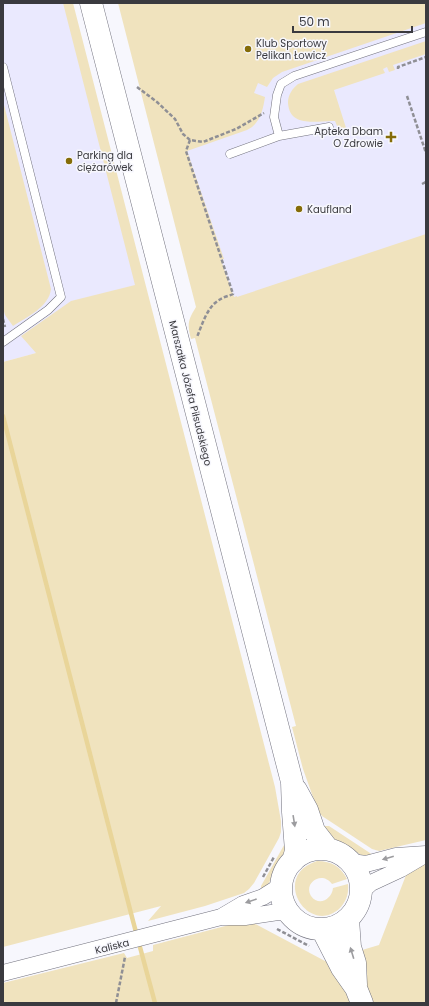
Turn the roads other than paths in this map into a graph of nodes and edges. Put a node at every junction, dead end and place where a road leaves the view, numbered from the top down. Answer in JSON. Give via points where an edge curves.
{"nodes":[{"id":1,"x":90,"y":3,"type":"edge"},
{"id":2,"x":426,"y":32,"type":"edge"},
{"id":3,"x":3,"y":68,"type":"edge"},
{"id":4,"x":329,"y":126,"type":"dead end"},
{"id":5,"x":279,"y":136,"type":"junction"},
{"id":6,"x":230,"y":154,"type":"dead end"},
{"id":7,"x":3,"y":342,"type":"edge"},
{"id":8,"x":292,"y":782,"type":"junction"},
{"id":9,"x":328,"y":849,"type":"junction"},
{"id":10,"x":292,"y":861,"type":"junction"},
{"id":11,"x":351,"y":862,"type":"junction"},
{"id":12,"x":282,"y":885,"type":"junction"},
{"id":13,"x":361,"y":892,"type":"junction"},
{"id":14,"x":289,"y":913,"type":"junction"},
{"id":15,"x":221,"y":917,"type":"junction"},
{"id":16,"x":348,"y":919,"type":"junction"},
{"id":17,"x":322,"y":929,"type":"junction"},
{"id":18,"x":3,"y":973,"type":"edge"},
{"id":19,"x":359,"y":995,"type":"edge"}],
"edges":[{"from":1,"to":8,"type":"street","name":"Marszałka Józefa Piłsudskiego"},
{"from":2,"to":5,"type":"lane","via":[[294,76],[281,84],[274,116]]},
{"from":3,"to":7,"type":"lane","via":[[61,297],[48,310]]},
{"from":4,"to":5,"type":"lane"},
{"from":5,"to":6,"type":"lane"},
{"from":8,"to":9,"type":"street","name":"Marszałka Józefa Piłsudskiego","via":[[307,810],[314,831]]},
{"from":8,"to":10,"type":"street","name":"Marszałka Józefa Piłsudskiego","one_way":true,"via":[[296,851]]},
{"from":9,"to":10,"type":"street","via":[[305,852]]},
{"from":9,"to":11,"type":"street"},
{"from":10,"to":12,"type":"street","via":[[285,872]]},
{"from":11,"to":13,"type":"street","via":[[361,881]]},
{"from":13,"to":11,"type":"street","one_way":true,"via":[[371,883],[426,854],[396,856],[366,864]]},
{"from":12,"to":14,"type":"street","via":[[282,897]]},
{"from":12,"to":15,"type":"street","name":"Kaliska","one_way":true},
{"from":13,"to":16,"type":"street","via":[[357,907]]},
{"from":14,"to":15,"type":"street","name":"Kaliska"},
{"from":14,"to":17,"type":"street","via":[[307,926]]},
{"from":15,"to":18,"type":"street","name":"Kaliska"},
{"from":16,"to":17,"type":"street","via":[[336,926]]},
{"from":19,"to":16,"type":"street","one_way":true,"via":[[350,947]]},
{"from":17,"to":19,"type":"street"}]}
